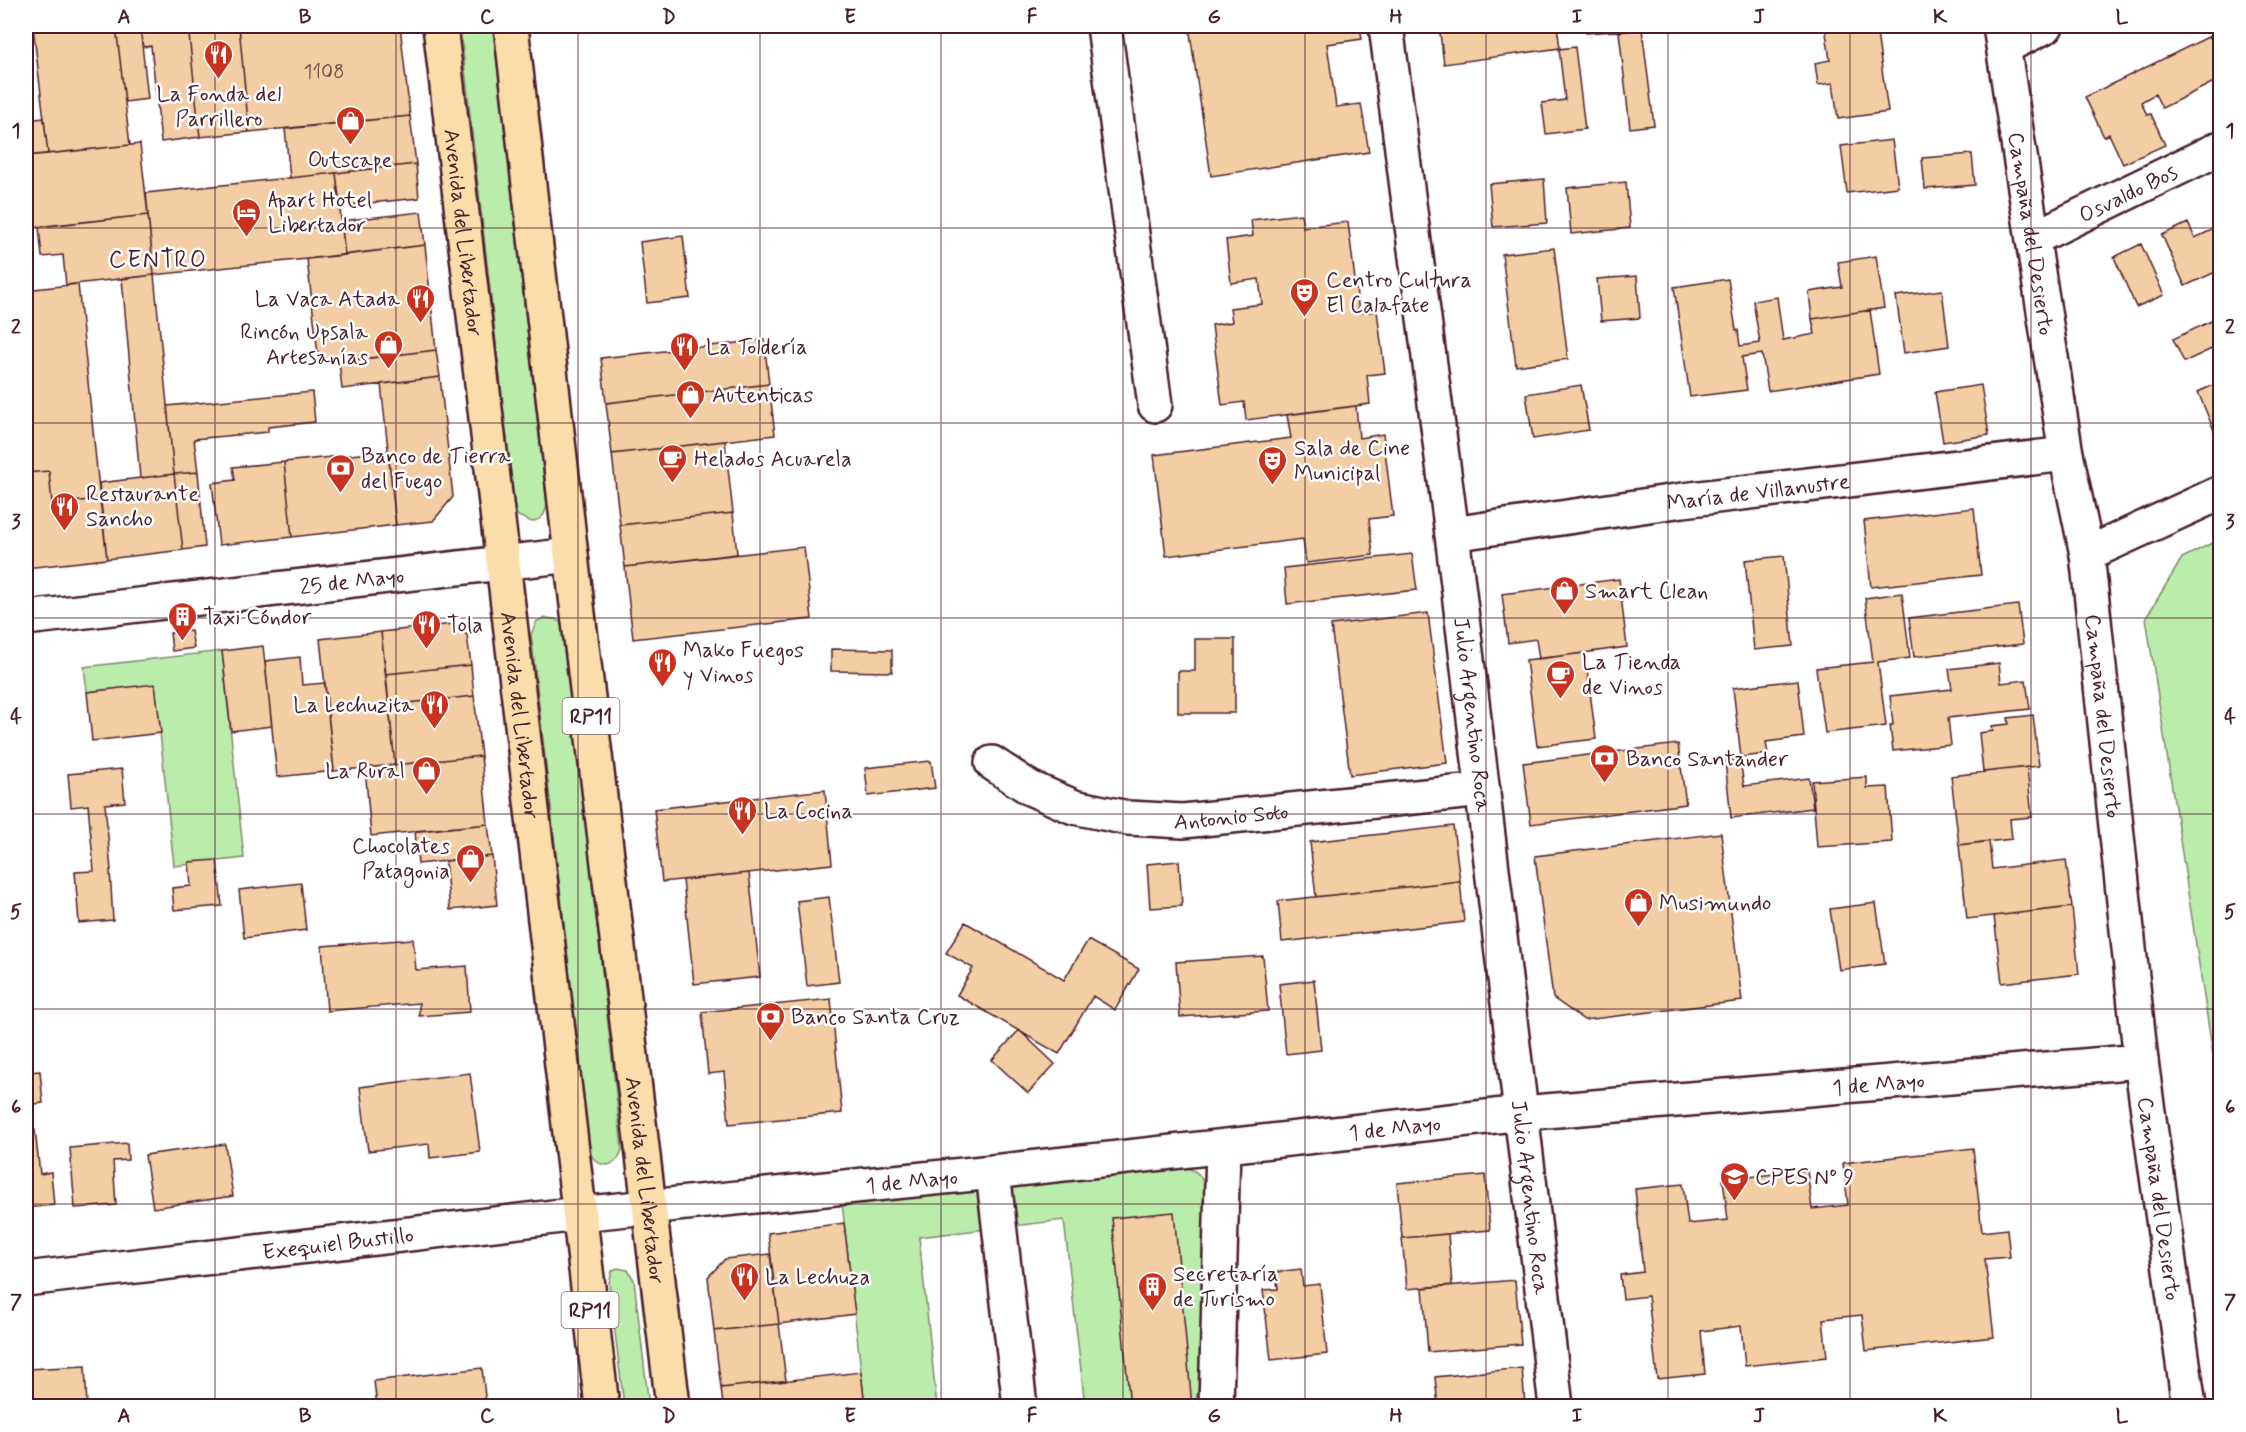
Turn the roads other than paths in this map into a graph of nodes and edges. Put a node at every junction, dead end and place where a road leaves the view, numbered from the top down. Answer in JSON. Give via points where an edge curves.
{"nodes":[{"id":1,"x":440,"y":26,"type":"edge"},
{"id":2,"x":511,"y":26,"type":"edge"},
{"id":3,"x":1104,"y":26,"type":"edge"},
{"id":4,"x":1386,"y":26,"type":"edge"},
{"id":5,"x":2046,"y":26,"type":"edge"},
{"id":6,"x":2002,"y":36,"type":"edge"},
{"id":7,"x":2220,"y":148,"type":"edge"},
{"id":8,"x":2034,"y":238,"type":"junction"},
{"id":9,"x":1155,"y":405,"type":"dead end"},
{"id":10,"x":2066,"y":454,"type":"junction"},
{"id":11,"x":2220,"y":493,"type":"edge"},
{"id":12,"x":1452,"y":534,"type":"junction"},
{"id":13,"x":2087,"y":554,"type":"junction"},
{"id":14,"x":571,"y":555,"type":"junction"},
{"id":15,"x":502,"y":563,"type":"junction"},
{"id":16,"x":26,"y":618,"type":"edge"},
{"id":17,"x":992,"y":762,"type":"dead end"},
{"id":18,"x":1483,"y":790,"type":"junction"},
{"id":19,"x":2141,"y":1061,"type":"junction"},
{"id":20,"x":1522,"y":1113,"type":"junction"},
{"id":21,"x":1223,"y":1147,"type":"junction"},
{"id":22,"x":993,"y":1172,"type":"junction"},
{"id":23,"x":650,"y":1207,"type":"junction"},
{"id":24,"x":579,"y":1214,"type":"junction"},
{"id":25,"x":26,"y":1279,"type":"edge"},
{"id":26,"x":602,"y":1407,"type":"edge"},
{"id":27,"x":673,"y":1407,"type":"edge"},
{"id":28,"x":1020,"y":1407,"type":"edge"},
{"id":29,"x":1216,"y":1407,"type":"edge"},
{"id":30,"x":1556,"y":1407,"type":"edge"},
{"id":31,"x":2189,"y":1407,"type":"edge"}],
"edges":[{"from":1,"to":15,"type":"main road","name":"Avenida del Libertador","number":"RP11"},
{"from":2,"to":14,"type":"main road","name":"Avenida del Libertador","number":"RP11"},
{"from":3,"to":9,"type":"street"},
{"from":4,"to":12,"type":"street","name":"Julio Argentino Roca"},
{"from":5,"to":6,"type":"street"},
{"from":6,"to":8,"type":"street","name":"Campaña del Desierto"},
{"from":7,"to":8,"type":"street","name":"Osvaldo Bos"},
{"from":8,"to":10,"type":"street","name":"Campaña del Desierto"},
{"from":10,"to":12,"type":"street","name":"María de Villanustre","via":[[1683,500]]},
{"from":10,"to":13,"type":"street","name":"Campaña del Desierto"},
{"from":11,"to":13,"type":"street"},
{"from":12,"to":18,"type":"street","name":"Julio Argentino Roca"},
{"from":13,"to":19,"type":"street","name":"Campaña del Desierto"},
{"from":14,"to":15,"type":"street","name":"25 de Mayo"},
{"from":14,"to":23,"type":"main road","name":"Avenida del Libertador","number":"RP11"},
{"from":15,"to":16,"type":"street","name":"25 de Mayo"},
{"from":15,"to":24,"type":"main road","name":"Avenida del Libertador","number":"RP11"},
{"from":17,"to":18,"type":"street","name":"Antonio Soto","via":[[1030,788],[1074,807],[1128,818],[1183,821]]},
{"from":18,"to":20,"type":"street","name":"Julio Argentino Roca"},
{"from":19,"to":20,"type":"street","name":"1 de Mayo"},
{"from":19,"to":31,"type":"street","name":"Campaña del Desierto"},
{"from":20,"to":21,"type":"street","name":"1 de Mayo"},
{"from":20,"to":30,"type":"street","name":"Julio Argentino Roca"},
{"from":21,"to":22,"type":"street","name":"1 de Mayo"},
{"from":21,"to":29,"type":"street"},
{"from":22,"to":23,"type":"street","name":"1 de Mayo"},
{"from":22,"to":28,"type":"street"},
{"from":23,"to":24,"type":"street","name":"Exequiel Bustillo"},
{"from":23,"to":27,"type":"main road","name":"Avenida del Libertador","number":"RP11"},
{"from":24,"to":25,"type":"street","name":"Exequiel Bustillo"},
{"from":24,"to":26,"type":"main road","name":"Avenida del Libertador","number":"RP11"}]}
